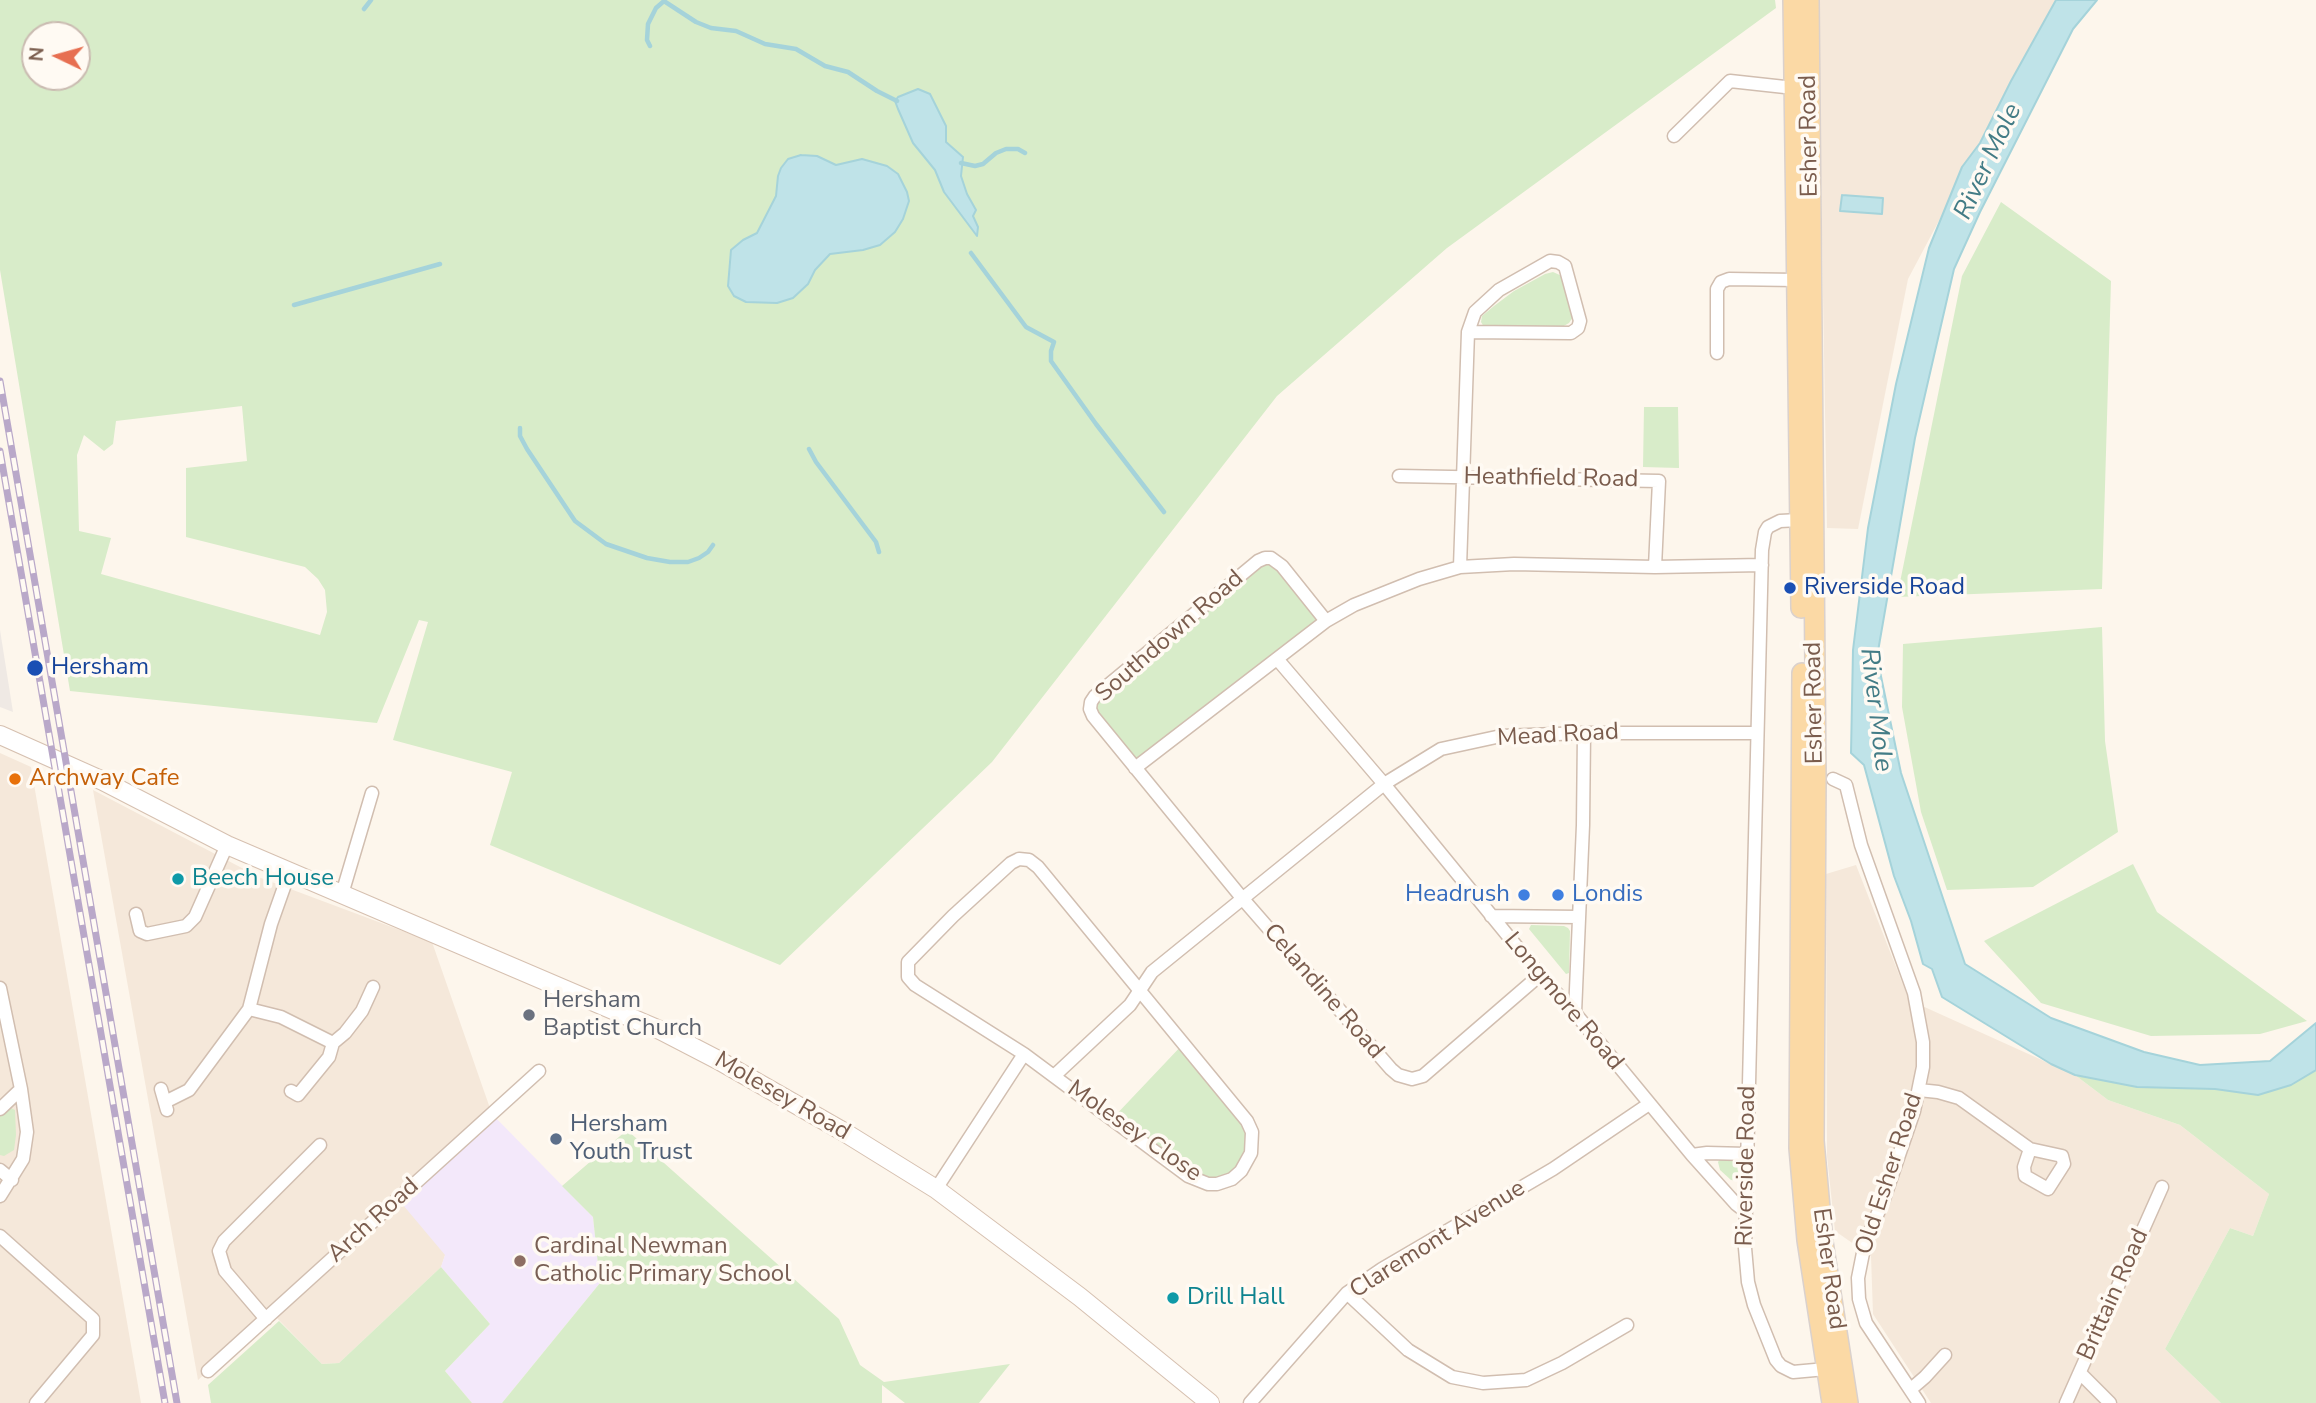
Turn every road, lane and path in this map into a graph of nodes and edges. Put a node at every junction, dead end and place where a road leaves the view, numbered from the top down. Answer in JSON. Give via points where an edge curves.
{"nodes":[{"id":1,"x":1794,"y":0,"type":"edge"},
{"id":2,"x":1808,"y":0,"type":"edge"},
{"id":3,"x":1794,"y":88,"type":"junction"},
{"id":4,"x":1674,"y":136,"type":"dead end"},
{"id":5,"x":1797,"y":280,"type":"junction"},
{"id":6,"x":1468,"y":332,"type":"junction"},
{"id":7,"x":1717,"y":353,"type":"dead end"},
{"id":8,"x":1399,"y":476,"type":"dead end"},
{"id":9,"x":1461,"y":477,"type":"junction"},
{"id":10,"x":1799,"y":520,"type":"junction"},
{"id":11,"x":1762,"y":565,"type":"junction"},
{"id":12,"x":1655,"y":567,"type":"junction"},
{"id":13,"x":1460,"y":568,"type":"junction"},
{"id":14,"x":1326,"y":621,"type":"junction"},
{"id":15,"x":1278,"y":660,"type":"junction"},
{"id":16,"x":1584,"y":733,"type":"junction"},
{"id":17,"x":1756,"y":733,"type":"junction"},
{"id":18,"x":0,"y":735,"type":"edge"},
{"id":19,"x":1135,"y":768,"type":"junction"},
{"id":20,"x":1833,"y":779,"type":"dead end"},
{"id":21,"x":1384,"y":784,"type":"junction"},
{"id":22,"x":372,"y":793,"type":"dead end"},
{"id":23,"x":226,"y":845,"type":"junction"},
{"id":24,"x":289,"y":873,"type":"junction"},
{"id":25,"x":342,"y":894,"type":"junction"},
{"id":26,"x":1242,"y":898,"type":"junction"},
{"id":27,"x":136,"y":914,"type":"dead end"},
{"id":28,"x":1491,"y":916,"type":"junction"},
{"id":29,"x":1579,"y":917,"type":"junction"},
{"id":30,"x":1540,"y":975,"type":"junction"},
{"id":31,"x":373,"y":987,"type":"dead end"},
{"id":32,"x":0,"y":988,"type":"edge"},
{"id":33,"x":1140,"y":990,"type":"junction"},
{"id":34,"x":249,"y":1009,"type":"junction"},
{"id":35,"x":1575,"y":1013,"type":"junction"},
{"id":36,"x":333,"y":1043,"type":"junction"},
{"id":37,"x":1024,"y":1054,"type":"junction"},
{"id":38,"x":539,"y":1071,"type":"dead end"},
{"id":39,"x":1054,"y":1076,"type":"junction"},
{"id":40,"x":161,"y":1089,"type":"dead end"},
{"id":41,"x":21,"y":1090,"type":"junction"},
{"id":42,"x":1919,"y":1090,"type":"junction"},
{"id":43,"x":292,"y":1091,"type":"dead end"},
{"id":44,"x":1649,"y":1104,"type":"junction"},
{"id":45,"x":0,"y":1109,"type":"edge"},
{"id":46,"x":320,"y":1145,"type":"dead end"},
{"id":47,"x":2029,"y":1149,"type":"dead end"},
{"id":48,"x":1747,"y":1154,"type":"junction"},
{"id":49,"x":1692,"y":1155,"type":"junction"},
{"id":50,"x":0,"y":1170,"type":"edge"},
{"id":51,"x":12,"y":1180,"type":"junction"},
{"id":52,"x":2162,"y":1187,"type":"dead end"},
{"id":53,"x":936,"y":1189,"type":"junction"},
{"id":54,"x":0,"y":1196,"type":"edge"},
{"id":55,"x":1745,"y":1211,"type":"junction"},
{"id":56,"x":0,"y":1236,"type":"edge"},
{"id":57,"x":1347,"y":1293,"type":"junction"},
{"id":58,"x":266,"y":1318,"type":"junction"},
{"id":59,"x":1627,"y":1325,"type":"dead end"},
{"id":60,"x":1945,"y":1355,"type":"dead end"},
{"id":61,"x":1826,"y":1369,"type":"junction"},
{"id":62,"x":208,"y":1371,"type":"dead end"},
{"id":63,"x":2080,"y":1373,"type":"junction"},
{"id":64,"x":1911,"y":1388,"type":"junction"},
{"id":65,"x":36,"y":1403,"type":"edge"},
{"id":66,"x":1210,"y":1403,"type":"edge"},
{"id":67,"x":1250,"y":1403,"type":"edge"},
{"id":68,"x":1832,"y":1403,"type":"edge"},
{"id":69,"x":1848,"y":1403,"type":"edge"},
{"id":70,"x":1919,"y":1403,"type":"edge"},
{"id":71,"x":2066,"y":1403,"type":"edge"},
{"id":72,"x":2110,"y":1403,"type":"edge"}],
"edges":[{"from":1,"to":3,"type":"main road","name":"Esher Road"},
{"from":2,"to":69,"type":"main road","name":"Esher Road","via":[[1816,765],[1814,1141],[1823,1242]]},
{"from":3,"to":4,"type":"street","via":[[1730,81]]},
{"from":3,"to":5,"type":"main road","name":"Esher Road"},
{"from":5,"to":7,"type":"street","via":[[1721,282],[1717,289]]},
{"from":5,"to":10,"type":"main road","name":"Esher Road"},
{"from":6,"to":6,"type":"street","via":[[1571,333],[1580,321],[1565,266],[1550,261],[1499,290],[1475,312]]},
{"from":6,"to":9,"type":"street"},
{"from":8,"to":9,"type":"street","name":"Heathfield Road"},
{"from":9,"to":12,"type":"street","name":"Heathfield Road","via":[[1659,481]]},
{"from":9,"to":13,"type":"street"},
{"from":10,"to":11,"type":"street","name":"Riverside Road","via":[[1768,527]]},
{"from":10,"to":61,"type":"main road","name":"Esher Road","via":[[1799,1148]]},
{"from":11,"to":12,"type":"street"},
{"from":11,"to":17,"type":"street","name":"Riverside Road"},
{"from":12,"to":13,"type":"street","via":[[1514,564]]},
{"from":13,"to":14,"type":"street","via":[[1388,590]]},
{"from":14,"to":15,"type":"street"},
{"from":14,"to":19,"type":"street","name":"Southdown Road","via":[[1282,566],[1271,558],[1258,561],[1091,702],[1093,716]]},
{"from":15,"to":19,"type":"street"},
{"from":15,"to":21,"type":"street","name":"Longmore Road"},
{"from":16,"to":17,"type":"street","name":"Mead Road"},
{"from":16,"to":21,"type":"street","name":"Mead Road","via":[[1501,736],[1441,749]]},
{"from":16,"to":29,"type":"street"},
{"from":17,"to":48,"type":"street","name":"Riverside Road"},
{"from":18,"to":23,"type":"street","name":"Molesey Road","via":[[103,781]]},
{"from":19,"to":26,"type":"street","name":"Celandine Road"},
{"from":20,"to":42,"type":"street","name":"Old Esher Road","via":[[1846,785],[1865,857],[1914,993],[1924,1055]]},
{"from":21,"to":26,"type":"street","name":"Mead Road"},
{"from":21,"to":28,"type":"street","name":"Longmore Road"},
{"from":22,"to":25,"type":"street"},
{"from":23,"to":24,"type":"street","name":"Molesey Road"},
{"from":23,"to":27,"type":"street","via":[[195,917],[186,926],[147,934],[140,931]]},
{"from":24,"to":25,"type":"street","name":"Molesey Road"},
{"from":24,"to":34,"type":"street"},
{"from":25,"to":53,"type":"street","name":"Molesey Road","via":[[662,1031]]},
{"from":26,"to":30,"type":"street","name":"Celandine Road","via":[[1391,1069],[1412,1079],[1423,1076]]},
{"from":26,"to":33,"type":"street","name":"Mead Road","via":[[1153,972]]},
{"from":28,"to":29,"type":"street"},
{"from":28,"to":30,"type":"street","name":"Longmore Road"},
{"from":29,"to":35,"type":"street"},
{"from":30,"to":35,"type":"street","name":"Longmore Road"},
{"from":31,"to":36,"type":"street","via":[[362,1011]]},
{"from":32,"to":41,"type":"street"},
{"from":33,"to":37,"type":"street","name":"Molesey Close","via":[[1038,867],[1030,860],[1011,863],[908,962],[907,970],[915,985]]},
{"from":33,"to":39,"type":"street","name":"Molesey Close","via":[[1130,1005]]},
{"from":33,"to":39,"type":"street","name":"Molesey Close","via":[[1247,1121],[1253,1142],[1241,1171],[1217,1184],[1188,1176]]},
{"from":34,"to":36,"type":"street","via":[[281,1017]]},
{"from":34,"to":40,"type":"street","via":[[189,1090],[166,1106]]},
{"from":35,"to":44,"type":"street","name":"Longmore Road"},
{"from":36,"to":43,"type":"street","via":[[329,1057],[298,1095]]},
{"from":37,"to":39,"type":"street","name":"Molesey Close"},
{"from":37,"to":53,"type":"street"},
{"from":38,"to":58,"type":"street","name":"Arch Road"},
{"from":41,"to":45,"type":"street"},
{"from":41,"to":51,"type":"street","via":[[27,1132],[23,1159]]},
{"from":42,"to":47,"type":"street","via":[[1959,1098]]},
{"from":42,"to":64,"type":"street","name":"Old Esher Road","via":[[1909,1129],[1865,1243],[1858,1278],[1866,1323]]},
{"from":44,"to":49,"type":"street","name":"Longmore Road"},
{"from":44,"to":57,"type":"street","name":"Claremont Avenue","via":[[1553,1169]]},
{"from":46,"to":58,"type":"street","via":[[219,1251],[225,1271]]},
{"from":48,"to":49,"type":"street"},
{"from":48,"to":55,"type":"street","name":"Riverside Road"},
{"from":49,"to":55,"type":"street","name":"Longmore Road"},
{"from":50,"to":51,"type":"street"},
{"from":51,"to":54,"type":"street"},
{"from":52,"to":63,"type":"street","name":"Brittain Road"},
{"from":53,"to":66,"type":"street","name":"Molesey Road","via":[[1080,1297]]},
{"from":55,"to":61,"type":"street","name":"Riverside Road","via":[[1748,1282],[1770,1349],[1787,1370]]},
{"from":56,"to":65,"type":"street","via":[[93,1320],[93,1335]]},
{"from":57,"to":59,"type":"street","via":[[1408,1350],[1452,1377],[1483,1383],[1526,1380]]},
{"from":57,"to":67,"type":"street","name":"Claremont Avenue"},
{"from":58,"to":62,"type":"street","name":"Arch Road"},
{"from":60,"to":64,"type":"street"},
{"from":61,"to":68,"type":"main road","name":"Esher Road"},
{"from":63,"to":71,"type":"street","name":"Brittain Road"},
{"from":63,"to":72,"type":"street"},
{"from":64,"to":70,"type":"street","name":"Old Esher Road"}]}
